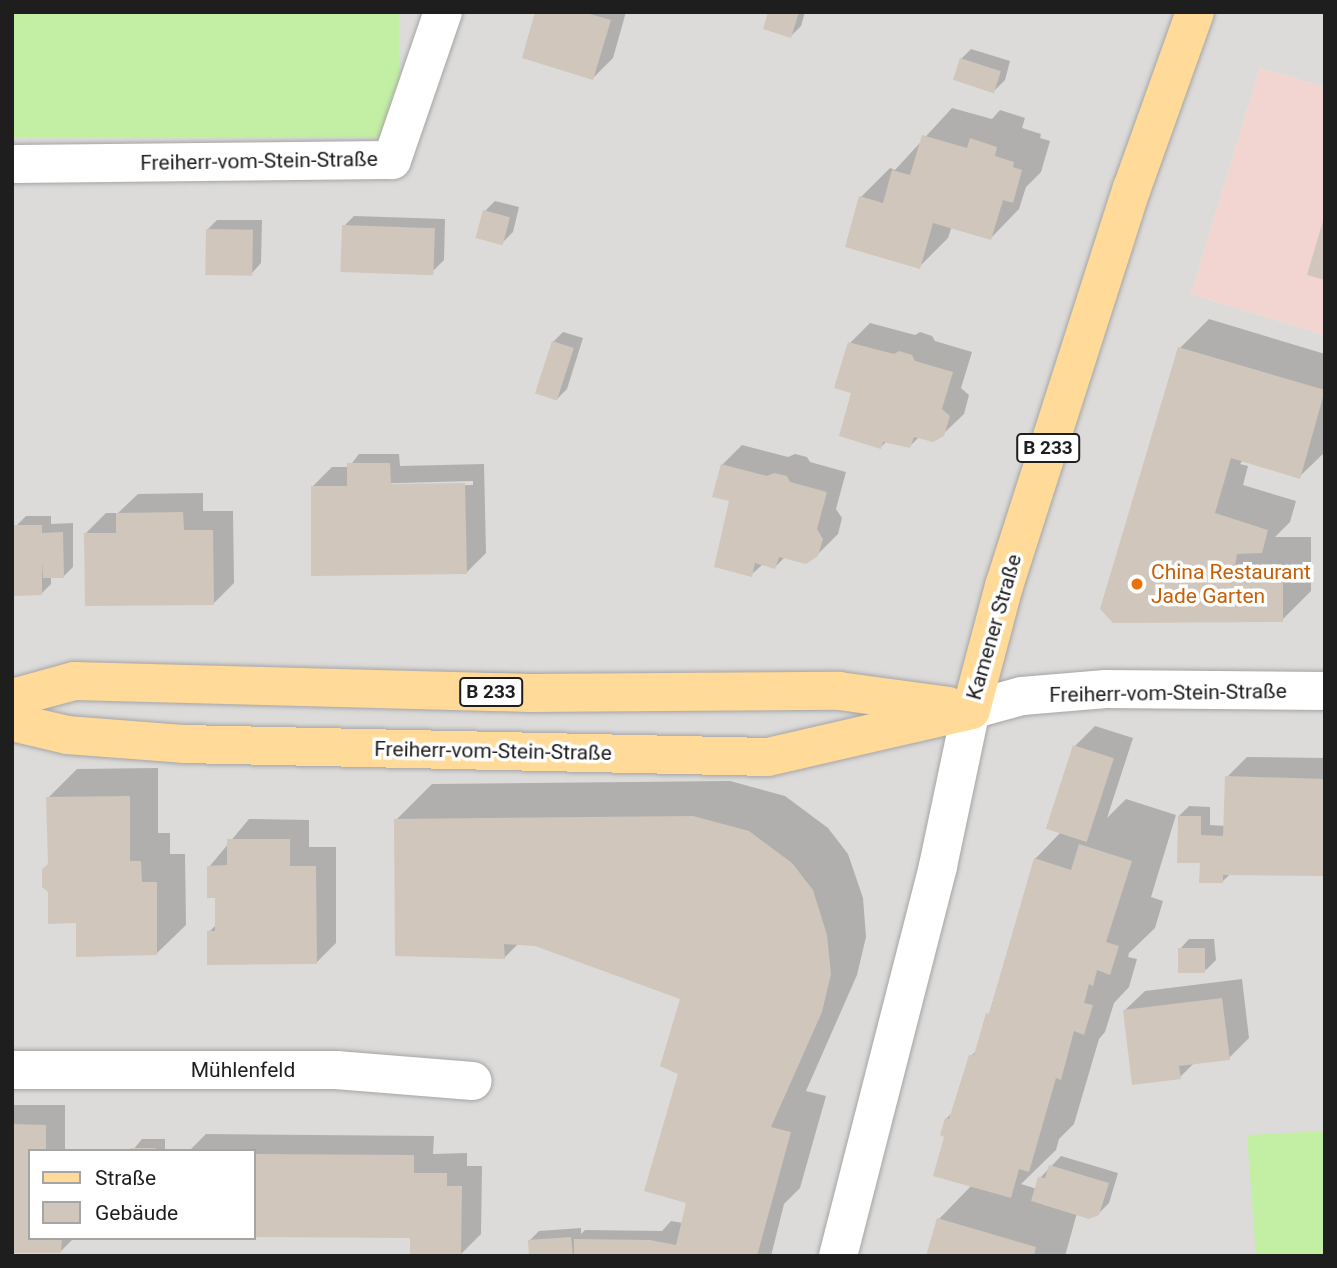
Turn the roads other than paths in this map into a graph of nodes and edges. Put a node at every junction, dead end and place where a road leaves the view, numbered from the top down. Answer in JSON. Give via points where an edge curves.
{"nodes":[{"id":1,"x":443,"y":12,"type":"edge"},
{"id":2,"x":1195,"y":12,"type":"edge"},
{"id":3,"x":12,"y":164,"type":"edge"},
{"id":4,"x":1325,"y":691,"type":"edge"},
{"id":5,"x":12,"y":698,"type":"edge"},
{"id":6,"x":971,"y":709,"type":"junction"},
{"id":7,"x":12,"y":722,"type":"edge"},
{"id":8,"x":12,"y":1070,"type":"edge"},
{"id":9,"x":473,"y":1081,"type":"dead end"},
{"id":10,"x":838,"y":1256,"type":"edge"}],
"edges":[{"from":1,"to":3,"type":"street","name":"Freiherr-vom-Stein-Straße","via":[[392,160]]},
{"from":2,"to":6,"type":"main road","name":"Kamener Straße","number":"B 233","via":[[1128,201],[1004,586]]},
{"from":4,"to":6,"type":"street","name":"Freiherr-vom-Stein-Straße","number":"B 233","via":[[1106,689],[1022,696]]},
{"from":5,"to":6,"type":"main road","name":"Freiherr-vom-Stein-Straße","number":"B 233","via":[[75,681],[530,694],[839,691]]},
{"from":6,"to":7,"type":"main road","name":"Freiherr-vom-Stein-Straße","number":"B 233","via":[[768,758],[183,744],[67,735]]},
{"from":6,"to":10,"type":"street","name":"Kamener Straße","via":[[938,866]]},
{"from":8,"to":9,"type":"street","name":"Mühlenfeld","via":[[336,1070]]}]}
